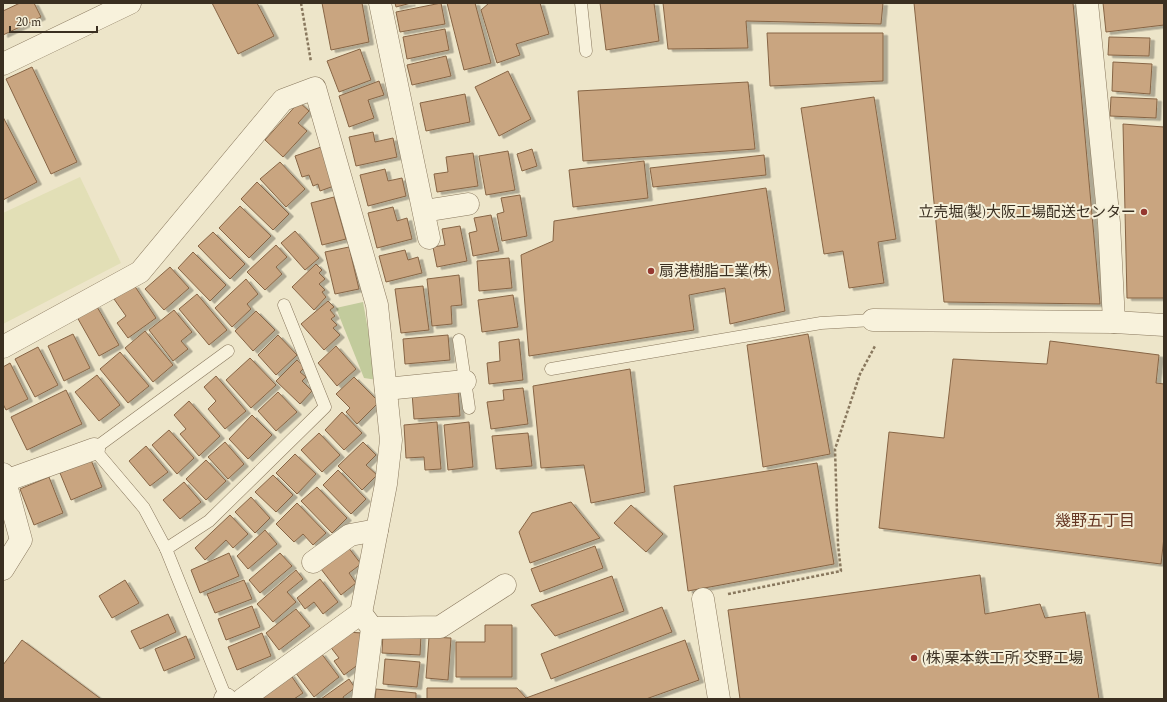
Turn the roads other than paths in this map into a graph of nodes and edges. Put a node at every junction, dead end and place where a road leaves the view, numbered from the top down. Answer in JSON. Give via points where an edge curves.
{"nodes":[{"id":1,"x":129,"y":3,"type":"edge"},
{"id":2,"x":380,"y":3,"type":"edge"},
{"id":3,"x":581,"y":3,"type":"edge"},
{"id":4,"x":1088,"y":3,"type":"edge"},
{"id":5,"x":586,"y":51,"type":"dead end"},
{"id":6,"x":3,"y":64,"type":"edge"},
{"id":7,"x":468,"y":204,"type":"dead end"},
{"id":8,"x":424,"y":211,"type":"junction"},
{"id":9,"x":429,"y":238,"type":"dead end"},
{"id":10,"x":284,"y":304,"type":"dead end"},
{"id":11,"x":880,"y":320,"type":"joint"},
{"id":12,"x":1114,"y":322,"type":"junction"},
{"id":13,"x":1164,"y":325,"type":"edge"},
{"id":14,"x":459,"y":340,"type":"dead end"},
{"id":15,"x":3,"y":347,"type":"edge"},
{"id":16,"x":228,"y":351,"type":"dead end"},
{"id":17,"x":550,"y":370,"type":"dead end"},
{"id":18,"x":465,"y":381,"type":"junction"},
{"id":19,"x":386,"y":389,"type":"junction"},
{"id":20,"x":469,"y":408,"type":"dead end"},
{"id":21,"x":94,"y":449,"type":"junction"},
{"id":22,"x":4,"y":478,"type":"edge"},
{"id":23,"x":377,"y":530,"type":"junction"},
{"id":24,"x":166,"y":549,"type":"junction"},
{"id":25,"x":313,"y":562,"type":"dead end"},
{"id":26,"x":3,"y":569,"type":"edge"},
{"id":27,"x":505,"y":586,"type":"dead end"},
{"id":28,"x":703,"y":599,"type":"road end"},
{"id":29,"x":366,"y":620,"type":"junction"},
{"id":30,"x":230,"y":699,"type":"edge"},
{"id":31,"x":363,"y":699,"type":"edge"},
{"id":32,"x":718,"y":699,"type":"edge"}],
"edges":[{"from":1,"to":6,"type":"street"},
{"from":2,"to":8,"type":"street"},
{"from":3,"to":5,"type":"lane"},
{"from":4,"to":12,"type":"street","via":[[1109,223]]},
{"from":7,"to":8,"type":"street"},
{"from":8,"to":9,"type":"street"},
{"from":10,"to":24,"type":"lane","via":[[324,407],[209,521]]},
{"from":11,"to":12,"type":"street"},
{"from":11,"to":17,"type":"lane","via":[[821,323]]},
{"from":12,"to":13,"type":"street"},
{"from":14,"to":18,"type":"lane"},
{"from":15,"to":19,"type":"street","via":[[140,272],[283,100],[315,88],[377,305]]},
{"from":16,"to":21,"type":"lane"},
{"from":18,"to":19,"type":"street"},
{"from":18,"to":20,"type":"lane"},
{"from":19,"to":23,"type":"street","via":[[391,440]]},
{"from":21,"to":22,"type":"street"},
{"from":21,"to":24,"type":"lane","via":[[144,508]]},
{"from":22,"to":26,"type":"street","via":[[21,540]]},
{"from":23,"to":25,"type":"street","via":[[350,535]]},
{"from":23,"to":29,"type":"street"},
{"from":24,"to":30,"type":"lane"},
{"from":27,"to":29,"type":"street","via":[[440,627]]},
{"from":28,"to":32,"type":"street"},
{"from":29,"to":30,"type":"street"},
{"from":29,"to":31,"type":"street"}]}
